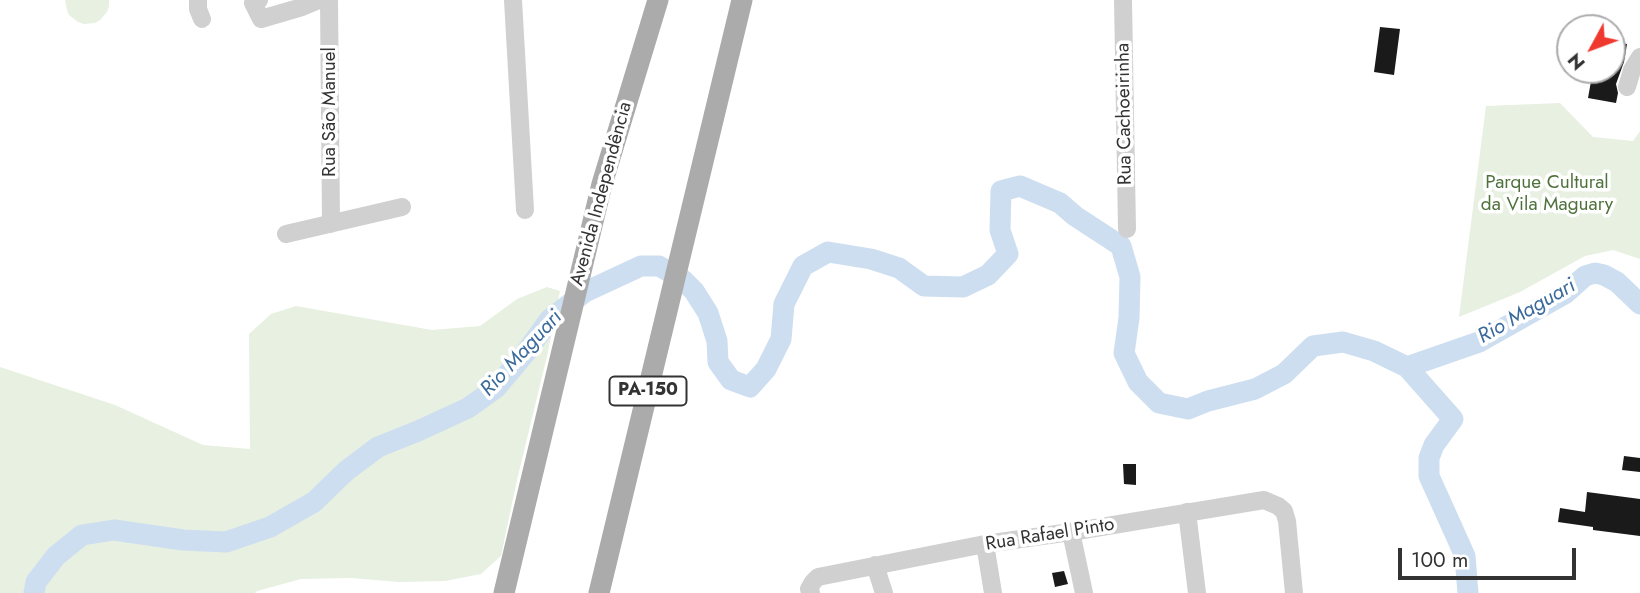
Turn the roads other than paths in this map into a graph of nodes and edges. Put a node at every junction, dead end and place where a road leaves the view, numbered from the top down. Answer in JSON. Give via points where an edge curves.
{"nodes":[{"id":1,"x":198,"y":0,"type":"edge"},
{"id":2,"x":258,"y":0,"type":"edge"},
{"id":3,"x":319,"y":0,"type":"edge"},
{"id":4,"x":329,"y":0,"type":"edge"},
{"id":5,"x":513,"y":0,"type":"edge"},
{"id":6,"x":658,"y":0,"type":"edge"},
{"id":7,"x":742,"y":0,"type":"edge"},
{"id":8,"x":1123,"y":0,"type":"edge"},
{"id":9,"x":202,"y":19,"type":"dead end"},
{"id":10,"x":1640,"y":57,"type":"edge"},
{"id":11,"x":1627,"y":88,"type":"dead end"},
{"id":12,"x":402,"y":207,"type":"dead end"},
{"id":13,"x":525,"y":210,"type":"dead end"},
{"id":14,"x":331,"y":224,"type":"junction"},
{"id":15,"x":1128,"y":229,"type":"dead end"},
{"id":16,"x":286,"y":234,"type":"dead end"},
{"id":17,"x":1187,"y":512,"type":"junction"},
{"id":18,"x":1071,"y":532,"type":"junction"},
{"id":19,"x":985,"y":544,"type":"junction"},
{"id":20,"x":875,"y":565,"type":"junction"},
{"id":21,"x":810,"y":591,"type":"edge"},
{"id":22,"x":504,"y":593,"type":"edge"},
{"id":23,"x":599,"y":593,"type":"edge"},
{"id":24,"x":884,"y":593,"type":"edge"},
{"id":25,"x":993,"y":593,"type":"edge"},
{"id":26,"x":1084,"y":593,"type":"edge"},
{"id":27,"x":1197,"y":593,"type":"edge"},
{"id":28,"x":1294,"y":593,"type":"edge"}],
"edges":[{"from":1,"to":9,"type":"street"},
{"from":2,"to":3,"type":"street","via":[[253,4],[261,19]]},
{"from":4,"to":14,"type":"street","name":"Rua São Manuel"},
{"from":5,"to":13,"type":"street"},
{"from":6,"to":22,"type":"main road","name":"Avenida Independência","via":[[602,184]]},
{"from":7,"to":23,"type":"main road","number":"PA-150"},
{"from":8,"to":15,"type":"street","name":"Rua Cachoeirinha"},
{"from":10,"to":11,"type":"street"},
{"from":12,"to":14,"type":"street"},
{"from":14,"to":16,"type":"street"},
{"from":17,"to":18,"type":"street","name":"Rua Rafael Pinto"},
{"from":17,"to":27,"type":"street"},
{"from":17,"to":28,"type":"street","name":"Rua Rafael Pinto","via":[[1265,500],[1279,506],[1287,521]]},
{"from":18,"to":19,"type":"street","name":"Rua Rafael Pinto"},
{"from":18,"to":26,"type":"street"},
{"from":19,"to":20,"type":"street","name":"Rua Rafael Pinto"},
{"from":19,"to":25,"type":"street"},
{"from":20,"to":21,"type":"street","name":"Rua Rafael Pinto","via":[[818,577]]},
{"from":20,"to":24,"type":"street"}]}
